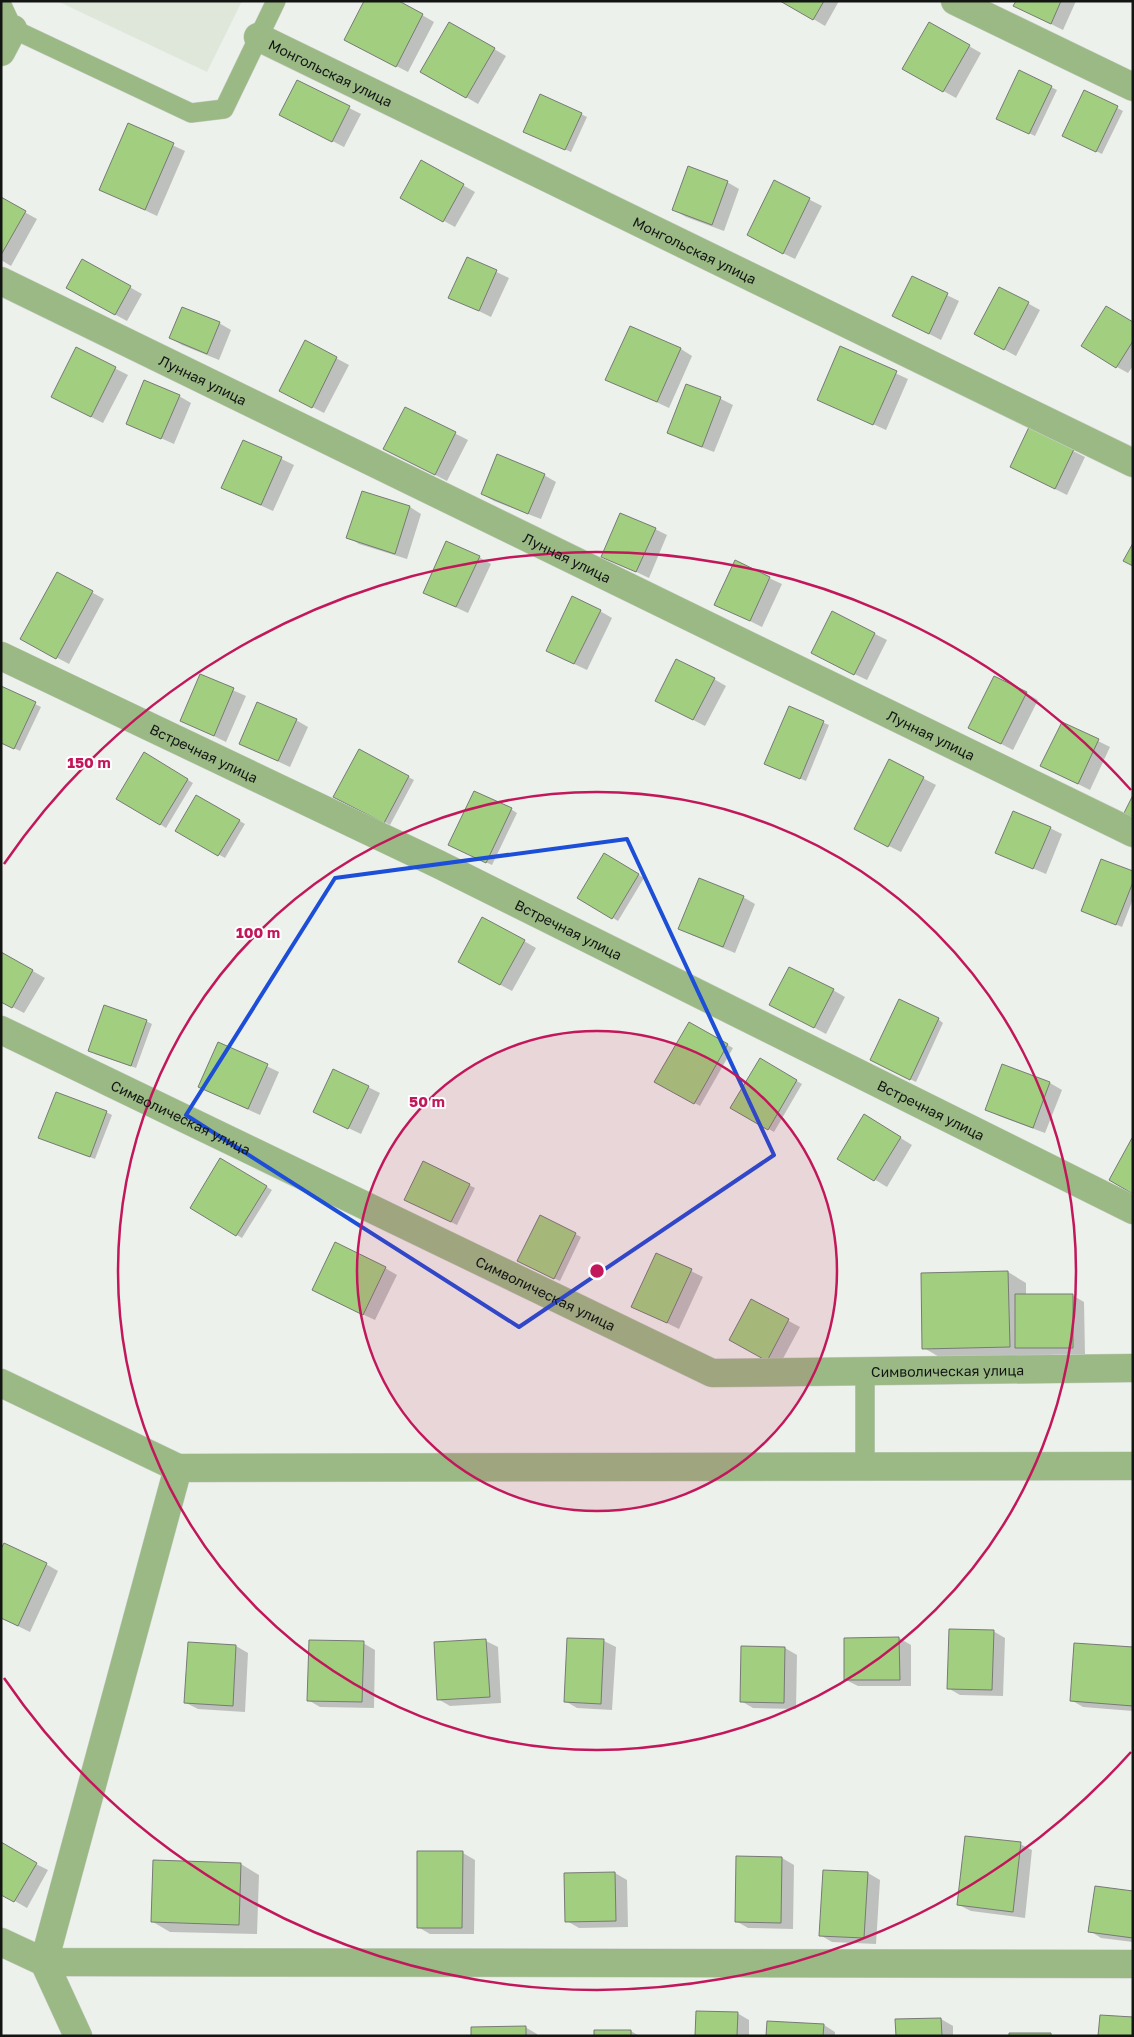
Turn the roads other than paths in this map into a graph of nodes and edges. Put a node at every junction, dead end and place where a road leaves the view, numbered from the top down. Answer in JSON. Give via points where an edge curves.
{"nodes":[{"id":1,"x":276,"y":1,"type":"edge"},
{"id":2,"x":955,"y":1,"type":"edge"},
{"id":3,"x":1,"y":3,"type":"edge"},
{"id":4,"x":258,"y":37,"type":"junction"},
{"id":5,"x":7,"y":40,"type":"edge"},
{"id":6,"x":1133,"y":87,"type":"edge"},
{"id":7,"x":1,"y":281,"type":"edge"},
{"id":8,"x":1133,"y":463,"type":"edge"},
{"id":9,"x":1,"y":656,"type":"edge"},
{"id":10,"x":1133,"y":833,"type":"edge"},
{"id":11,"x":1,"y":1030,"type":"edge"},
{"id":12,"x":1133,"y":1210,"type":"edge"},
{"id":13,"x":1133,"y":1368,"type":"edge"},
{"id":14,"x":866,"y":1371,"type":"junction"},
{"id":15,"x":1,"y":1383,"type":"edge"},
{"id":16,"x":1133,"y":1466,"type":"edge"},
{"id":17,"x":866,"y":1467,"type":"junction"},
{"id":18,"x":178,"y":1468,"type":"junction"},
{"id":19,"x":1,"y":1942,"type":"edge"},
{"id":20,"x":44,"y":1962,"type":"junction"},
{"id":21,"x":1133,"y":1964,"type":"edge"},
{"id":22,"x":78,"y":2036,"type":"edge"}],
"edges":[{"from":1,"to":4,"type":"lane"},
{"from":2,"to":6,"type":"street"},
{"from":3,"to":5,"type":"lane"},
{"from":4,"to":5,"type":"lane","via":[[224,109],[191,113]]},
{"from":4,"to":8,"type":"street","name":"Монгольская улица"},
{"from":7,"to":10,"type":"street","name":"Лунная улица"},
{"from":9,"to":12,"type":"street","name":"Встречная улица","via":[[438,864]]},
{"from":11,"to":14,"type":"street","name":"Символическая улица","via":[[712,1373]]},
{"from":13,"to":14,"type":"street","name":"Символическая улица"},
{"from":14,"to":17,"type":"lane"},
{"from":15,"to":18,"type":"street"},
{"from":16,"to":17,"type":"street"},
{"from":17,"to":18,"type":"street"},
{"from":18,"to":20,"type":"street"},
{"from":19,"to":20,"type":"street"},
{"from":20,"to":21,"type":"street"},
{"from":20,"to":22,"type":"street"}]}
